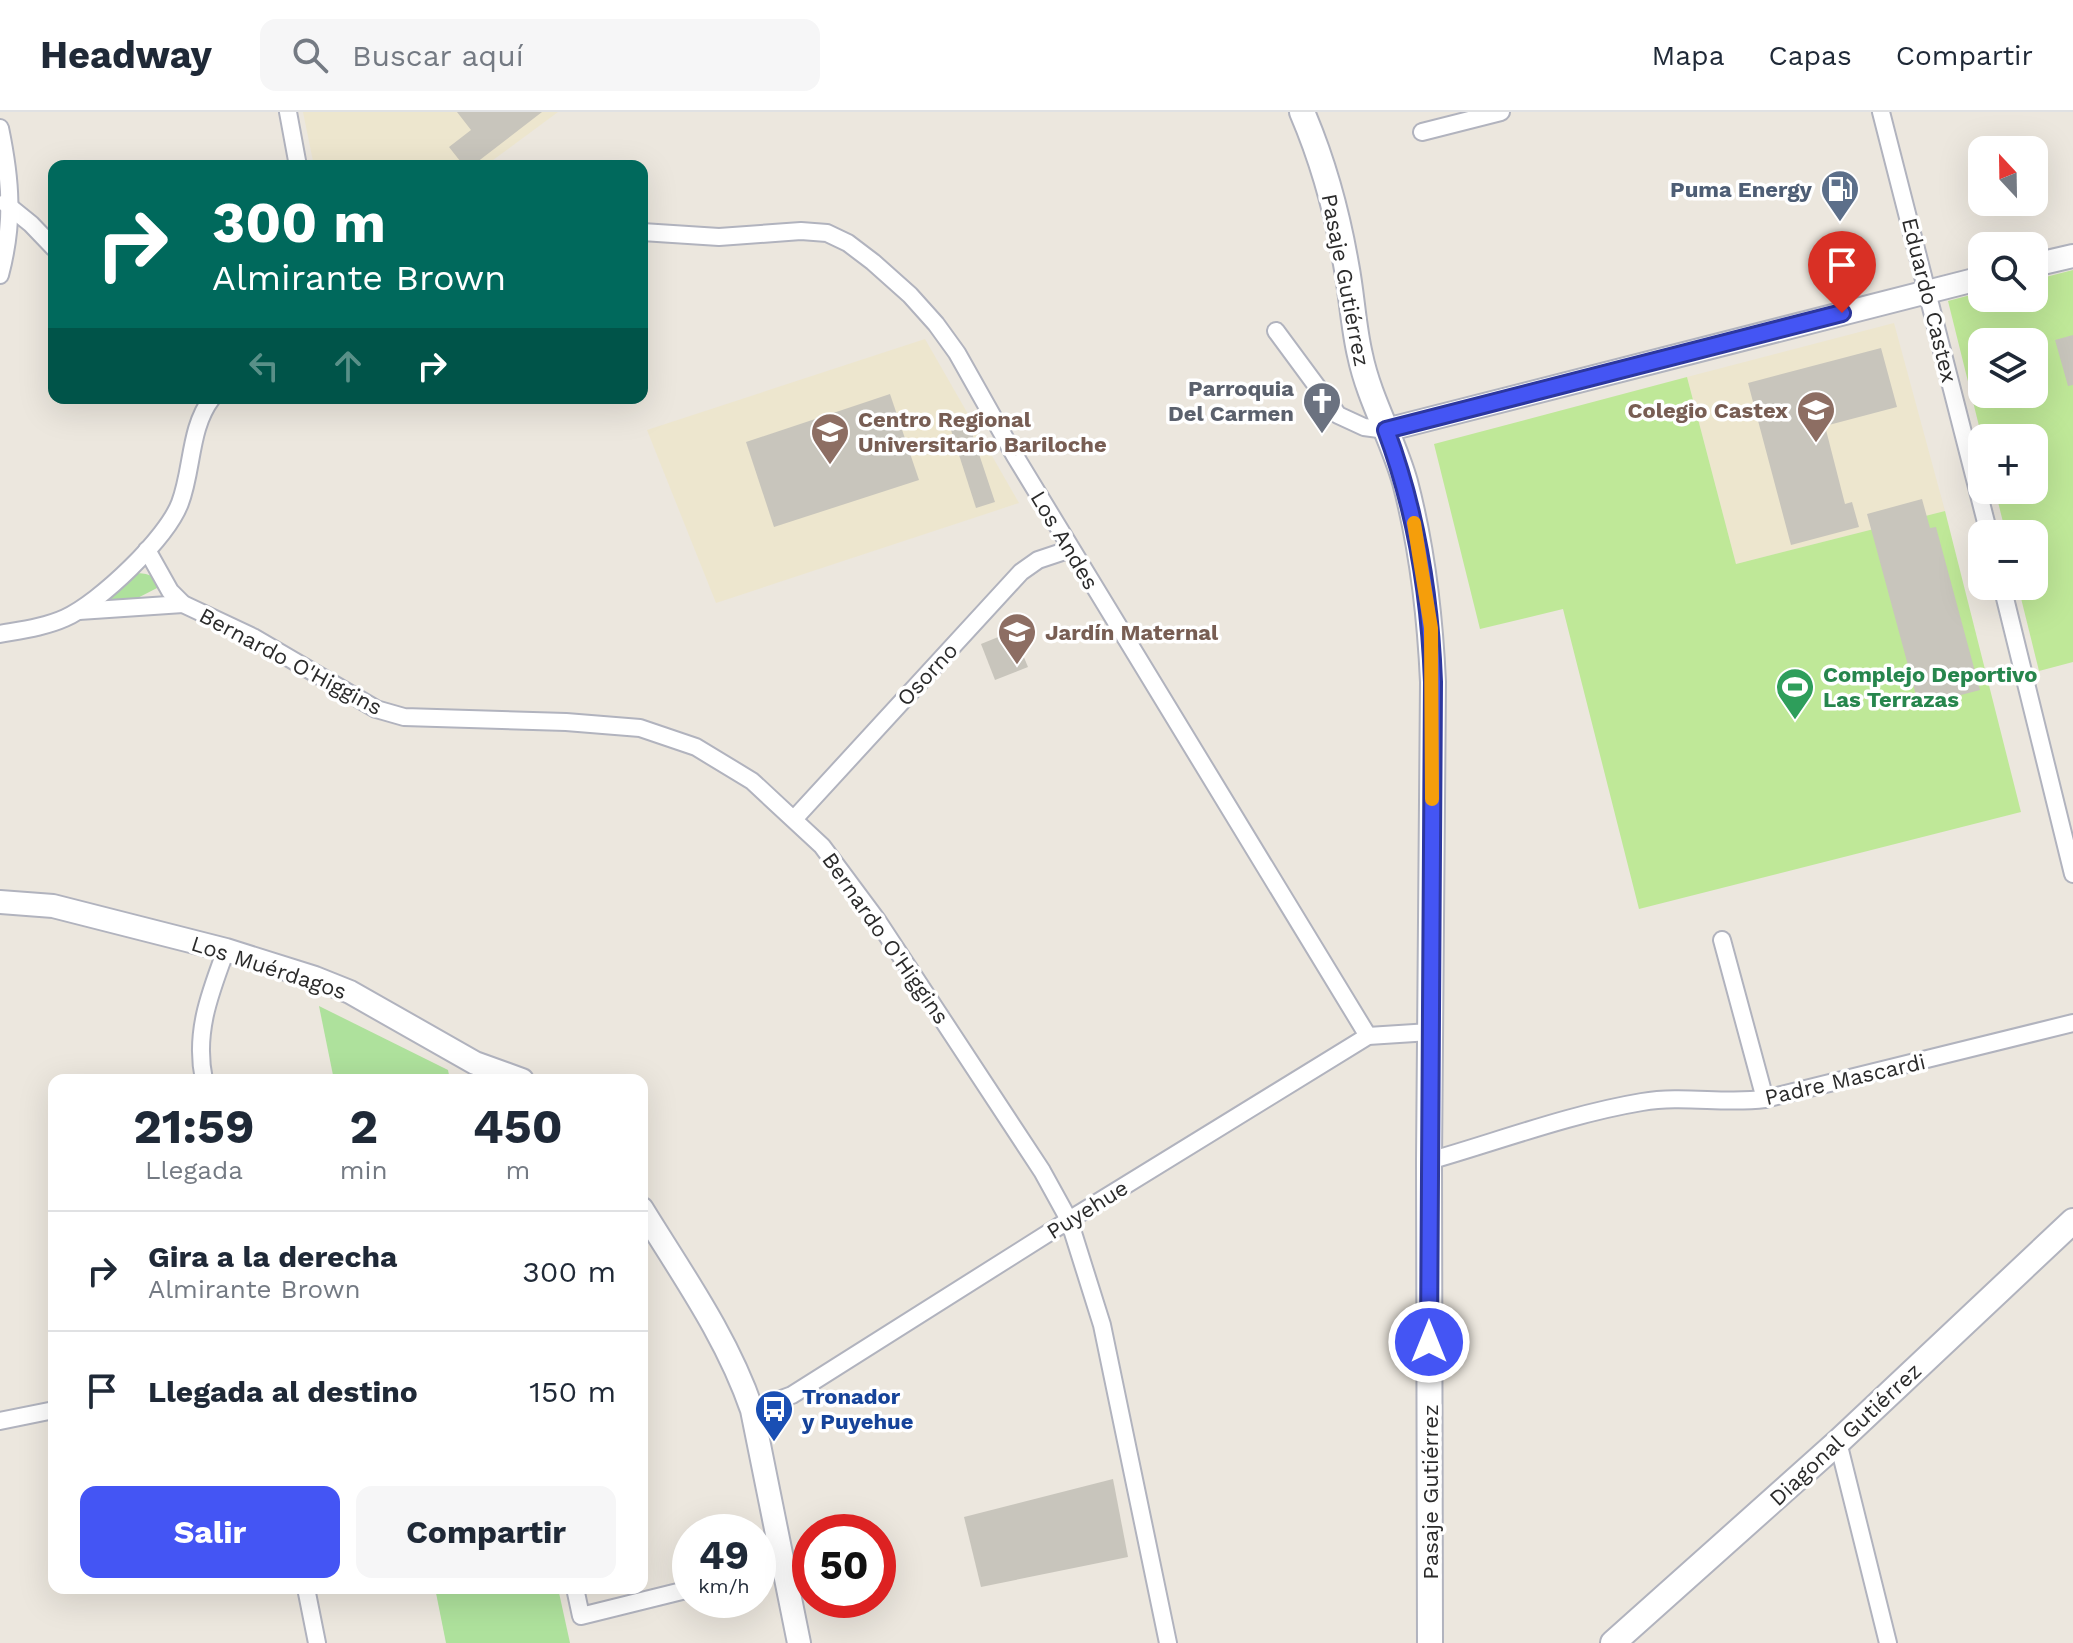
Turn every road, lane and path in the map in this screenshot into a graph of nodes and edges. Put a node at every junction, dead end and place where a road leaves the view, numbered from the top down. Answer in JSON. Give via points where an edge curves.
{"nodes":[{"id":1,"x":288,"y":112,"type":"edge"},
{"id":2,"x":1302,"y":112,"type":"edge"},
{"id":3,"x":1501,"y":112,"type":"edge"},
{"id":4,"x":1881,"y":112,"type":"edge"},
{"id":5,"x":0,"y":128,"type":"edge"},
{"id":6,"x":1422,"y":132,"type":"dead end"},
{"id":7,"x":297,"y":160,"type":"edge"},
{"id":8,"x":5,"y":203,"type":"edge"},
{"id":9,"x":648,"y":232,"type":"edge"},
{"id":10,"x":48,"y":242,"type":"edge"},
{"id":11,"x":2073,"y":256,"type":"edge"},
{"id":12,"x":2048,"y":262,"type":"edge"},
{"id":13,"x":0,"y":275,"type":"edge"},
{"id":14,"x":1968,"y":281,"type":"edge"},
{"id":15,"x":1928,"y":291,"type":"junction"},
{"id":16,"x":1276,"y":331,"type":"dead end"},
{"id":17,"x":206,"y":404,"type":"edge"},
{"id":18,"x":1386,"y":430,"type":"junction"},
{"id":19,"x":1985,"y":520,"type":"edge"},
{"id":20,"x":1071,"y":549,"type":"junction"},
{"id":21,"x":147,"y":550,"type":"junction"},
{"id":22,"x":2005,"y":600,"type":"edge"},
{"id":23,"x":183,"y":604,"type":"junction"},
{"id":24,"x":79,"y":611,"type":"junction"},
{"id":25,"x":0,"y":634,"type":"edge"},
{"id":26,"x":795,"y":818,"type":"junction"},
{"id":27,"x":2073,"y":874,"type":"edge"},
{"id":28,"x":0,"y":902,"type":"edge"},
{"id":29,"x":1722,"y":940,"type":"dead end"},
{"id":30,"x":226,"y":950,"type":"junction"},
{"id":31,"x":2073,"y":1023,"type":"edge"},
{"id":32,"x":1430,"y":1032,"type":"junction"},
{"id":33,"x":1368,"y":1036,"type":"junction"},
{"id":34,"x":203,"y":1074,"type":"edge"},
{"id":35,"x":505,"y":1074,"type":"edge"},
{"id":36,"x":1765,"y":1099,"type":"junction"},
{"id":37,"x":1429,"y":1161,"type":"junction"},
{"id":38,"x":648,"y":1219,"type":"edge"},
{"id":39,"x":1069,"y":1220,"type":"junction"},
{"id":40,"x":2073,"y":1221,"type":"edge"},
{"id":41,"x":752,"y":1410,"type":"junction"},
{"id":42,"x":48,"y":1411,"type":"edge"},
{"id":43,"x":0,"y":1421,"type":"edge"},
{"id":44,"x":1838,"y":1442,"type":"junction"},
{"id":45,"x":784,"y":1565,"type":"junction"},
{"id":46,"x":776,"y":1567,"type":"edge"},
{"id":47,"x":672,"y":1593,"type":"edge"},
{"id":48,"x":307,"y":1594,"type":"edge"},
{"id":49,"x":576,"y":1594,"type":"edge"},
{"id":50,"x":317,"y":1643,"type":"edge"},
{"id":51,"x":799,"y":1643,"type":"edge"},
{"id":52,"x":1168,"y":1643,"type":"edge"},
{"id":53,"x":1430,"y":1643,"type":"edge"},
{"id":54,"x":1613,"y":1643,"type":"edge"},
{"id":55,"x":1888,"y":1643,"type":"edge"}],
"edges":[{"from":1,"to":7,"type":"street"},
{"from":2,"to":18,"type":"main road","name":"Pasaje Gutiérrez","via":[[1335,209],[1359,354]]},
{"from":3,"to":6,"type":"street"},
{"from":4,"to":15,"type":"street","name":"Eduardo Castex"},
{"from":5,"to":8,"type":"street","via":[[7,159]]},
{"from":8,"to":10,"type":"street"},
{"from":8,"to":13,"type":"street","via":[[10,230]]},
{"from":9,"to":20,"type":"street","name":"Los Andes","via":[[719,237],[801,231],[827,233],[848,243],[936,324]]},
{"from":11,"to":12,"type":"street"},
{"from":14,"to":15,"type":"street"},
{"from":15,"to":18,"type":"street"},
{"from":15,"to":19,"type":"street","name":"Eduardo Castex"},
{"from":16,"to":18,"type":"street","via":[[1338,415]]},
{"from":17,"to":21,"type":"street","via":[[180,504]]},
{"from":18,"to":32,"type":"main road","name":"Pasaje Gutiérrez","via":[[1407,493],[1431,628]]},
{"from":20,"to":26,"type":"street","name":"Osorno","via":[[1021,572]]},
{"from":20,"to":33,"type":"street","name":"Los Andes"},
{"from":21,"to":23,"type":"street","name":"Bernardo O'Higgins"},
{"from":21,"to":24,"type":"street"},
{"from":22,"to":27,"type":"street"},
{"from":23,"to":24,"type":"street","name":"Bernardo O'Higgins"},
{"from":23,"to":26,"type":"street","name":"Bernardo O'Higgins","via":[[253,637],[376,709],[404,717],[640,728],[696,747],[752,781]]},
{"from":24,"to":25,"type":"street","via":[[54,623]]},
{"from":26,"to":39,"type":"street","name":"Bernardo O'Higgins","via":[[877,920]]},
{"from":28,"to":30,"type":"street","name":"Los Muérdagos","via":[[53,906]]},
{"from":29,"to":36,"type":"street"},
{"from":30,"to":34,"type":"street","via":[[203,1014]]},
{"from":30,"to":35,"type":"street","name":"Los Muérdagos","via":[[350,992],[475,1063]]},
{"from":31,"to":36,"type":"street","name":"Padre Mascardi"},
{"from":32,"to":33,"type":"street","name":"Puyehue"},
{"from":32,"to":37,"type":"main road","name":"Pasaje Gutiérrez"},
{"from":33,"to":39,"type":"street","name":"Puyehue"},
{"from":36,"to":37,"type":"street","name":"Padre Mascardi","via":[[1676,1097],[1642,1102]]},
{"from":37,"to":53,"type":"main road","name":"Pasaje Gutiérrez"},
{"from":38,"to":41,"type":"street","via":[[727,1348]]},
{"from":39,"to":41,"type":"street","name":"Puyehue","via":[[792,1395]]},
{"from":39,"to":52,"type":"street","name":"Bernardo O'Higgins","via":[[1102,1325]]},
{"from":40,"to":44,"type":"main road","name":"Diagonal Gutiérrez"},
{"from":41,"to":45,"type":"street"},
{"from":42,"to":43,"type":"street"},
{"from":44,"to":54,"type":"main road","name":"Diagonal Gutiérrez"},
{"from":44,"to":55,"type":"street"},
{"from":45,"to":46,"type":"street"},
{"from":45,"to":51,"type":"street"},
{"from":47,"to":49,"type":"street","via":[[581,1616]]},
{"from":48,"to":50,"type":"street"}]}
